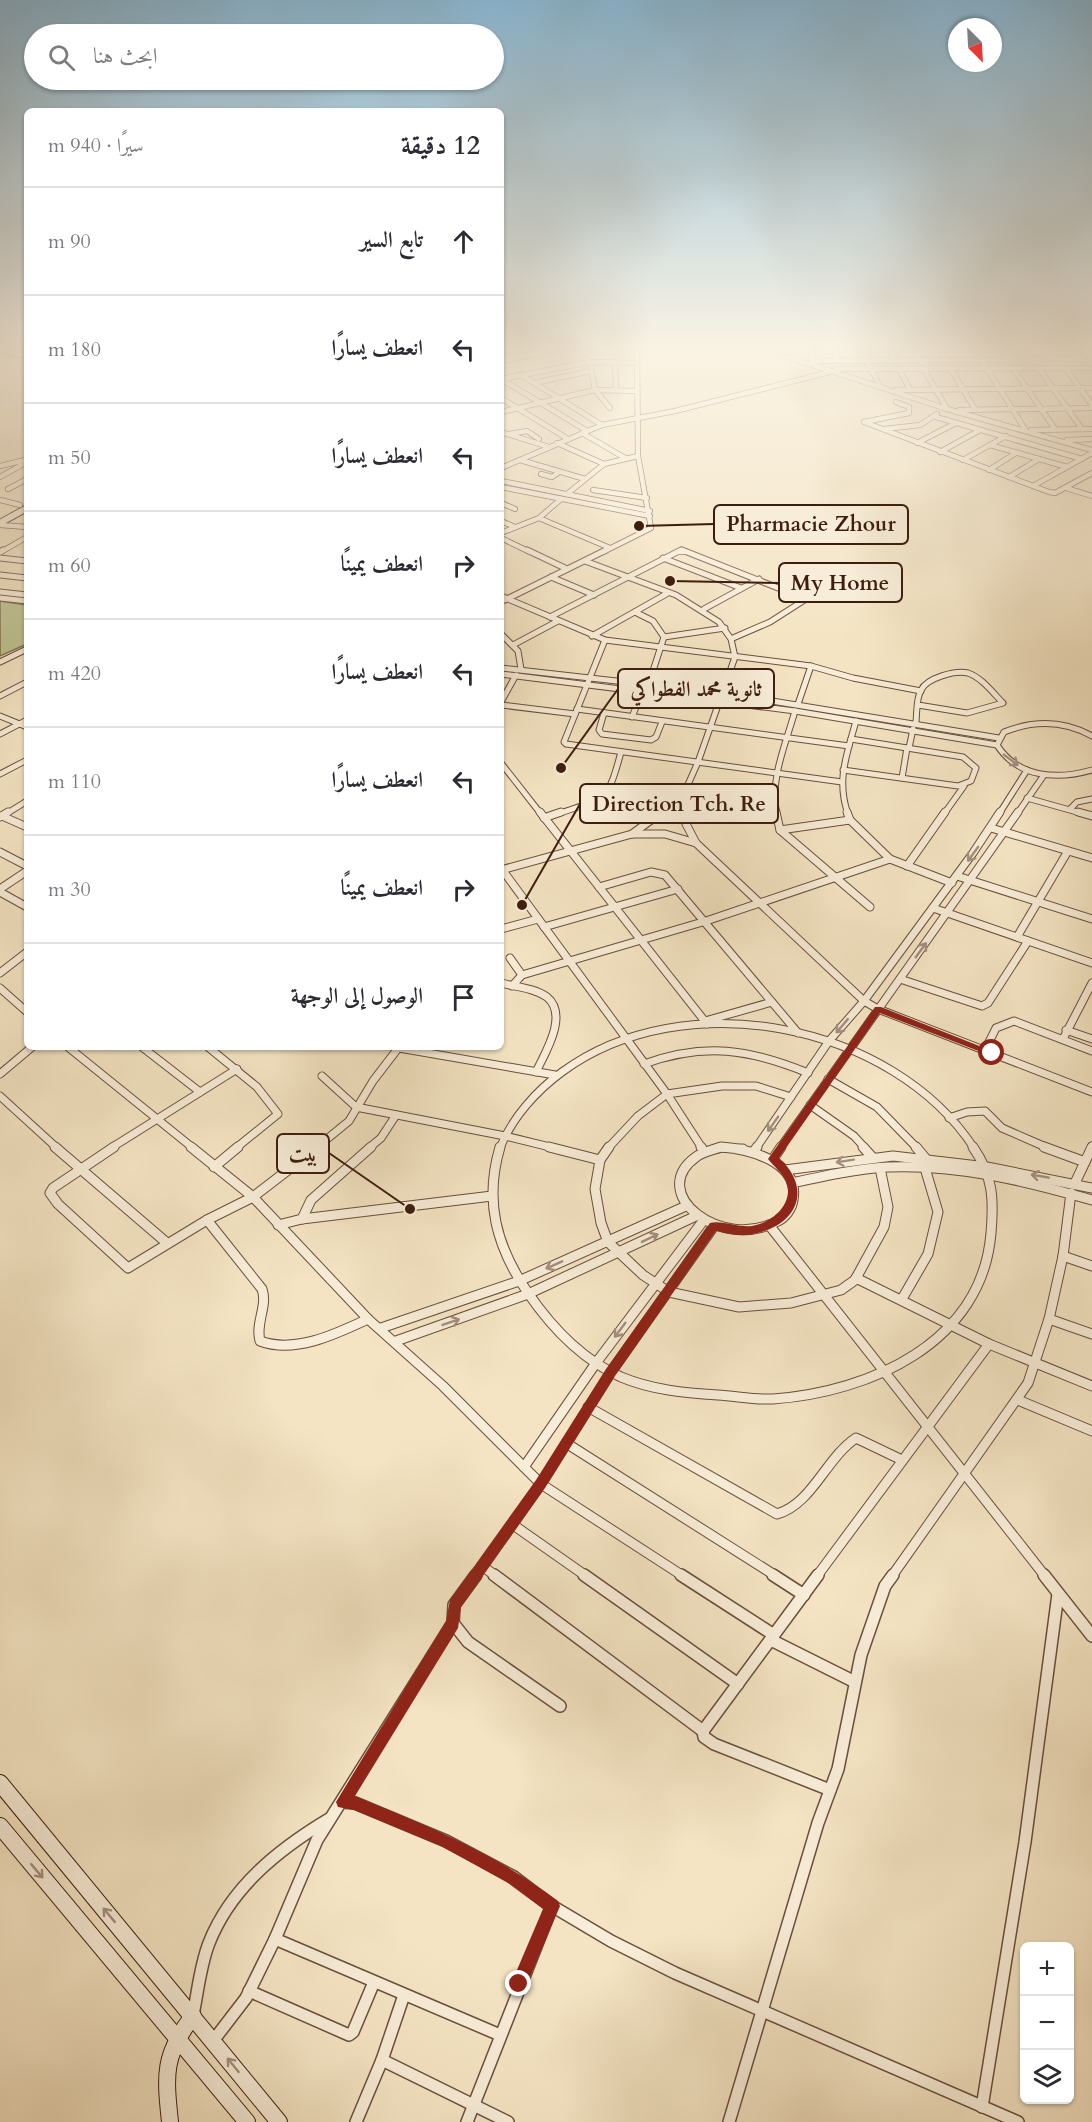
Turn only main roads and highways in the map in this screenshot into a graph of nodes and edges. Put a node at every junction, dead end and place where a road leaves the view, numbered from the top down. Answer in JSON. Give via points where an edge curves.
{"nodes":[{"id":1,"x":24,"y":505,"type":"edge"},
{"id":2,"x":24,"y":506,"type":"edge"},
{"id":3,"x":0,"y":516,"type":"edge"},
{"id":4,"x":0,"y":524,"type":"edge"},
{"id":5,"x":0,"y":1783,"type":"edge"},
{"id":6,"x":0,"y":1826,"type":"edge"},
{"id":7,"x":193,"y":2016,"type":"junction"},
{"id":8,"x":176,"y":2037,"type":"junction"},
{"id":9,"x":170,"y":2122,"type":"edge"},
{"id":10,"x":247,"y":2122,"type":"edge"},
{"id":11,"x":279,"y":2122,"type":"edge"}],
"edges":[{"from":1,"to":3,"type":"main road"},
{"from":2,"to":4,"type":"main road"},
{"from":7,"to":5,"type":"main road","one_way":true},
{"from":6,"to":8,"type":"main road","one_way":true},
{"from":7,"to":8,"type":"main road"},
{"from":11,"to":7,"type":"main road","one_way":true},
{"from":8,"to":9,"type":"main road","via":[[166,2068]]},
{"from":8,"to":10,"type":"main road"}]}
